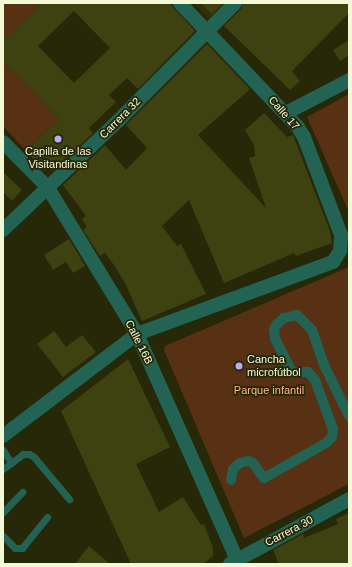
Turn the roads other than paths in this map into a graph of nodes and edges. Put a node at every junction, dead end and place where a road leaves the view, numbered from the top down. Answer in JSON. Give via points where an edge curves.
{"nodes":[{"id":1,"x":180,"y":3,"type":"edge"},
{"id":2,"x":235,"y":3,"type":"edge"},
{"id":3,"x":207,"y":31,"type":"junction"},
{"id":4,"x":349,"y":80,"type":"edge"},
{"id":5,"x":286,"y":113,"type":"junction"},
{"id":6,"x":3,"y":142,"type":"edge"},
{"id":7,"x":48,"y":188,"type":"junction"},
{"id":8,"x":3,"y":230,"type":"edge"},
{"id":9,"x":137,"y":334,"type":"junction"},
{"id":10,"x":349,"y":416,"type":"edge"},
{"id":11,"x":3,"y":436,"type":"edge"},
{"id":12,"x":3,"y":450,"type":"edge"},
{"id":13,"x":11,"y":462,"type":"junction"},
{"id":14,"x":3,"y":469,"type":"edge"},
{"id":15,"x":231,"y":480,"type":"dead end"},
{"id":16,"x":22,"y":492,"type":"dead end"},
{"id":17,"x":69,"y":499,"type":"dead end"},
{"id":18,"x":349,"y":499,"type":"edge"},
{"id":19,"x":3,"y":512,"type":"edge"},
{"id":20,"x":47,"y":517,"type":"dead end"},
{"id":21,"x":3,"y":536,"type":"edge"},
{"id":22,"x":235,"y":562,"type":"edge"}],
"edges":[{"from":1,"to":3,"type":"street","name":"Calle 17"},
{"from":2,"to":3,"type":"street","name":"Carrera 32"},
{"from":3,"to":5,"type":"street","name":"Calle 17"},
{"from":3,"to":7,"type":"street","name":"Carrera 32"},
{"from":4,"to":5,"type":"street"},
{"from":5,"to":9,"type":"street","name":"Calle 17","via":[[304,137],[341,235],[340,251],[332,262]]},
{"from":6,"to":7,"type":"street","name":"Calle 16B"},
{"from":7,"to":8,"type":"street","name":"Carrera 32"},
{"from":7,"to":9,"type":"street","name":"Calle 16B"},
{"from":9,"to":11,"type":"street"},
{"from":9,"to":22,"type":"street","name":"Calle 16B"},
{"from":10,"to":15,"type":"street","via":[[325,367],[312,330],[297,315],[284,318],[274,329],[275,338],[292,372],[308,372],[315,380],[333,429],[332,437],[326,443],[264,478],[253,463],[240,463],[233,469]]},
{"from":12,"to":13,"type":"lane"},
{"from":13,"to":14,"type":"lane"},
{"from":13,"to":17,"type":"lane","via":[[23,454],[29,454]]},
{"from":16,"to":19,"type":"lane"},
{"from":18,"to":22,"type":"street","name":"Carrera 30"},
{"from":20,"to":21,"type":"lane","via":[[22,548],[15,548]]}]}
